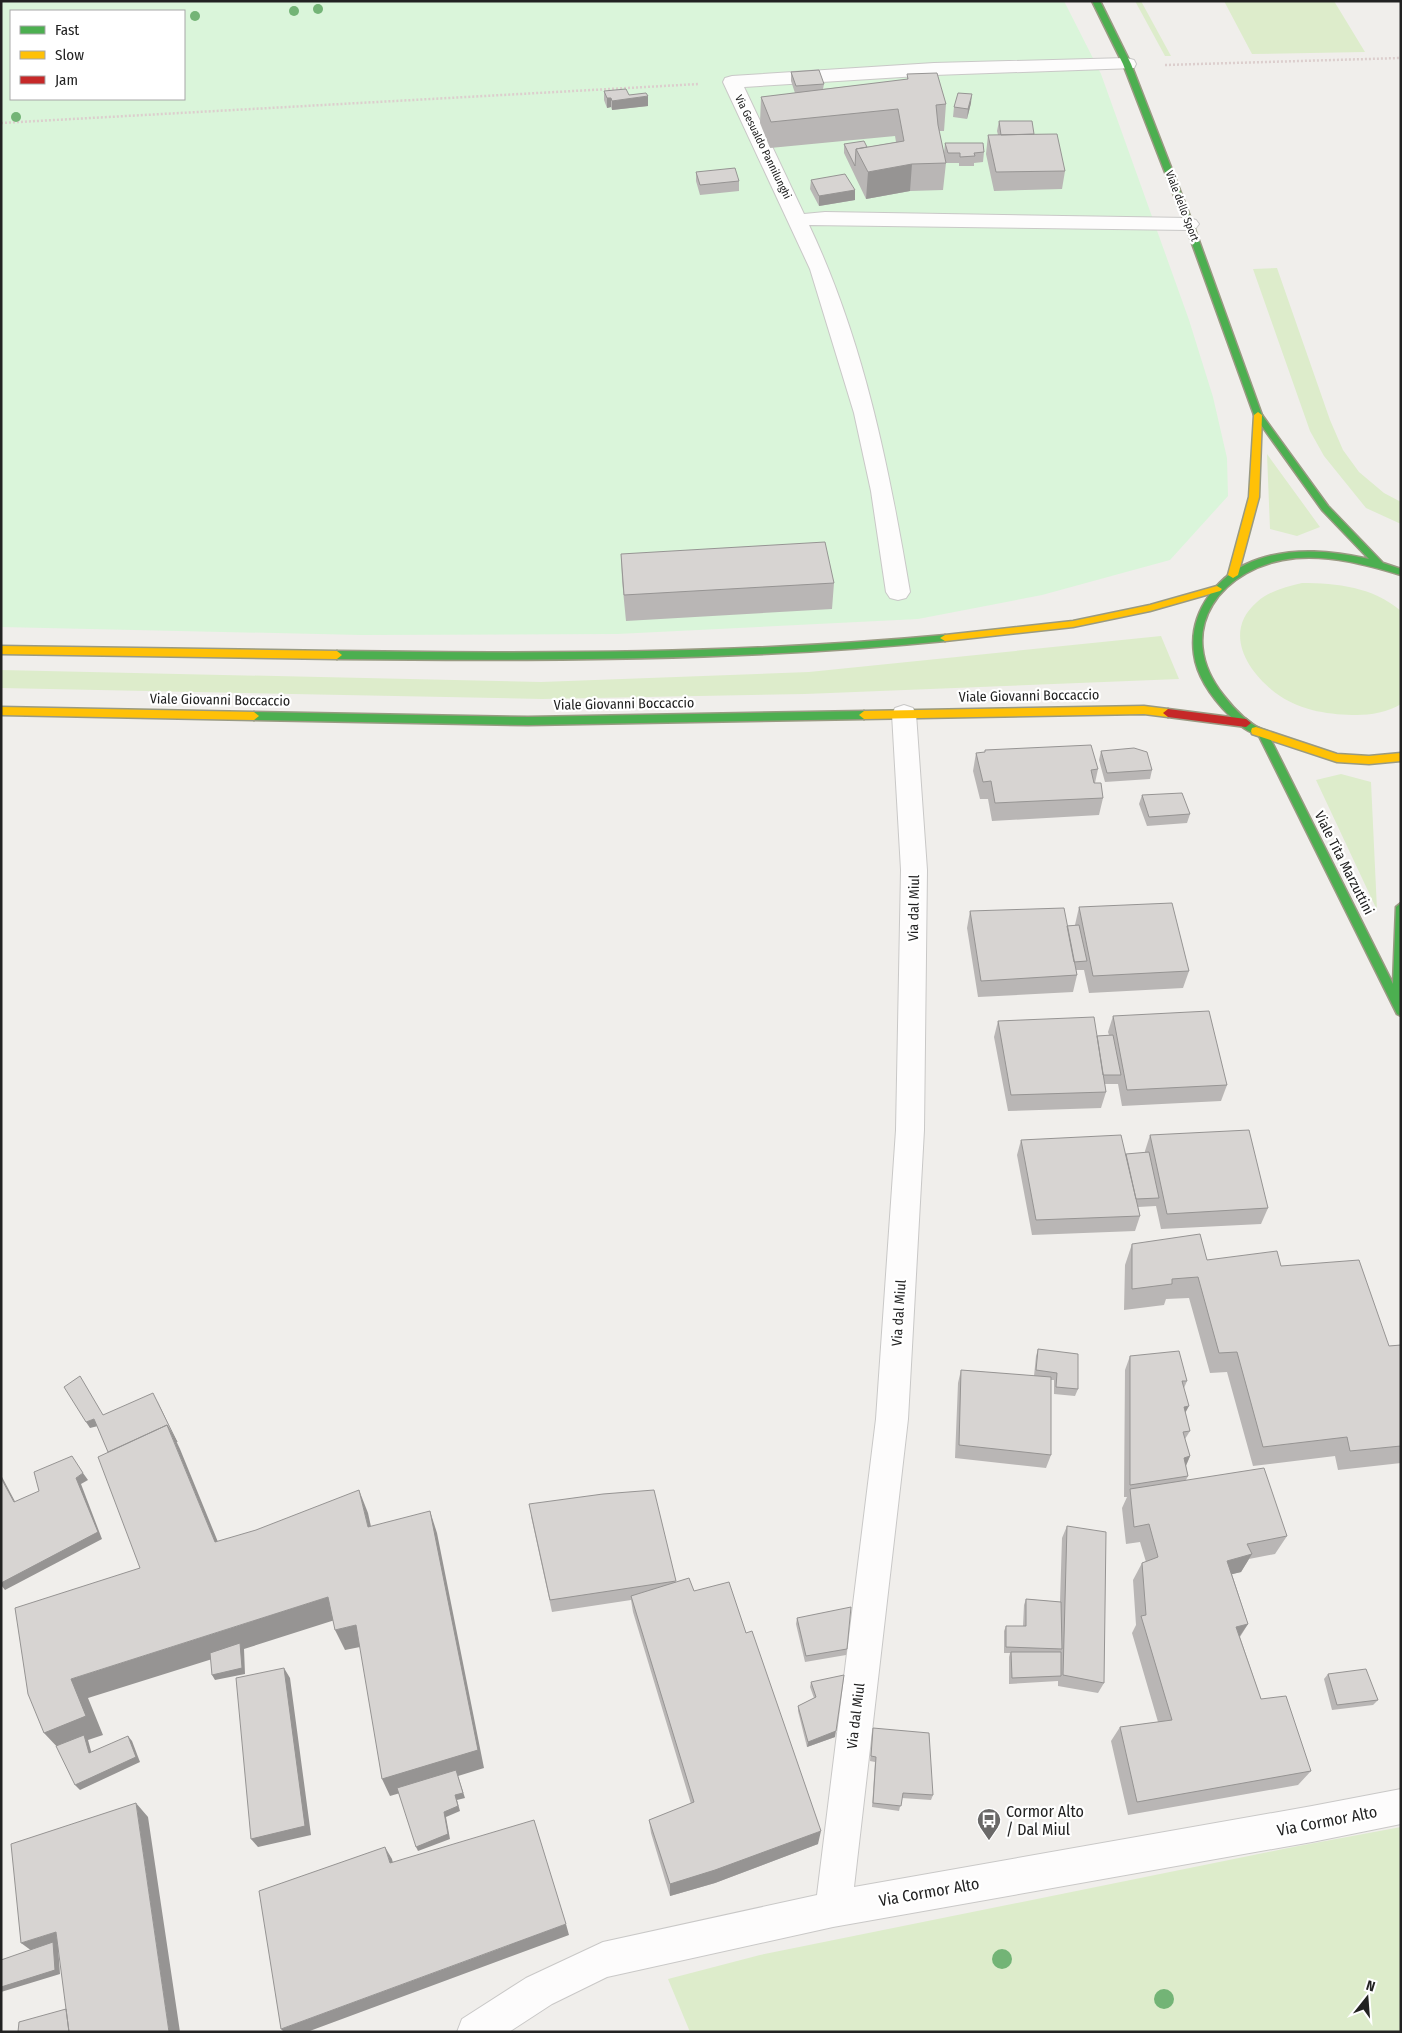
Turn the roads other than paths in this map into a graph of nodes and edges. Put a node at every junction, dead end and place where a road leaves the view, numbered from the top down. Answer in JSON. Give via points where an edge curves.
{"nodes":[{"id":1,"x":1096,"y":1,"type":"edge"},
{"id":2,"x":1127,"y":64,"type":"junction"},
{"id":3,"x":798,"y":220,"type":"junction"},
{"id":4,"x":1189,"y":224,"type":"junction"},
{"id":5,"x":1258,"y":415,"type":"junction"},
{"id":6,"x":1378,"y":563,"type":"junction"},
{"id":7,"x":1401,"y":572,"type":"edge"},
{"id":8,"x":1233,"y":575,"type":"junction"},
{"id":9,"x":1217,"y":589,"type":"junction"},
{"id":10,"x":898,"y":592,"type":"dead end"},
{"id":11,"x":1,"y":650,"type":"edge"},
{"id":12,"x":1,"y":711,"type":"edge"},
{"id":13,"x":904,"y":714,"type":"junction"},
{"id":14,"x":1246,"y":723,"type":"junction"},
{"id":15,"x":1263,"y":734,"type":"junction"},
{"id":16,"x":1401,"y":757,"type":"edge"},
{"id":17,"x":1401,"y":907,"type":"edge"},
{"id":18,"x":1400,"y":1008,"type":"edge"},
{"id":19,"x":1401,"y":1806,"type":"edge"},
{"id":20,"x":833,"y":1909,"type":"junction"},
{"id":21,"x":475,"y":2032,"type":"edge"}],
"edges":[{"from":1,"to":2,"type":"main road","name":"Viale dello Sport"},
{"from":2,"to":3,"type":"street","name":"Via Gesualdo Pannilunghi","via":[[934,68],[732,82]]},
{"from":2,"to":4,"type":"main road","name":"Viale dello Sport"},
{"from":3,"to":4,"type":"street"},
{"from":3,"to":10,"type":"street","name":"Via Gesualdo Pannilunghi","via":[[820,269],[866,413]]},
{"from":4,"to":5,"type":"main road","name":"Viale dello Sport"},
{"from":5,"to":6,"type":"main road","name":"Viale dello Sport","via":[[1326,508]]},
{"from":5,"to":8,"type":"main road","name":"Viale dello Sport","via":[[1254,497]]},
{"from":6,"to":7,"type":"main road"},
{"from":6,"to":8,"type":"main road","via":[[1347,556],[1290,556],[1251,566]]},
{"from":8,"to":9,"type":"main road"},
{"from":9,"to":11,"type":"main road","via":[[1150,608],[1073,624],[902,643],[705,655],[540,658]]},
{"from":9,"to":14,"type":"main road","via":[[1208,599],[1197,623],[1198,658],[1205,676],[1221,700]]},
{"from":12,"to":13,"type":"main road","name":"Viale Giovanni Boccaccio","via":[[528,721]]},
{"from":13,"to":14,"type":"main road","name":"Viale Giovanni Boccaccio","via":[[1144,710]]},
{"from":13,"to":20,"type":"street","name":"Via dal Miul","via":[[914,870],[910,1130],[892,1419]]},
{"from":14,"to":15,"type":"main road"},
{"from":15,"to":16,"type":"main road","via":[[1336,758],[1386,760]]},
{"from":15,"to":18,"type":"main road","name":"Viale Tita Marzuttini"},
{"from":17,"to":18,"type":"main road","name":"Viale Tita Marzuttini"},
{"from":19,"to":20,"type":"street","name":"Via Cormor Alto"},
{"from":20,"to":21,"type":"street","name":"Via Cormor Alto","via":[[603,1960],[539,1991]]}]}
